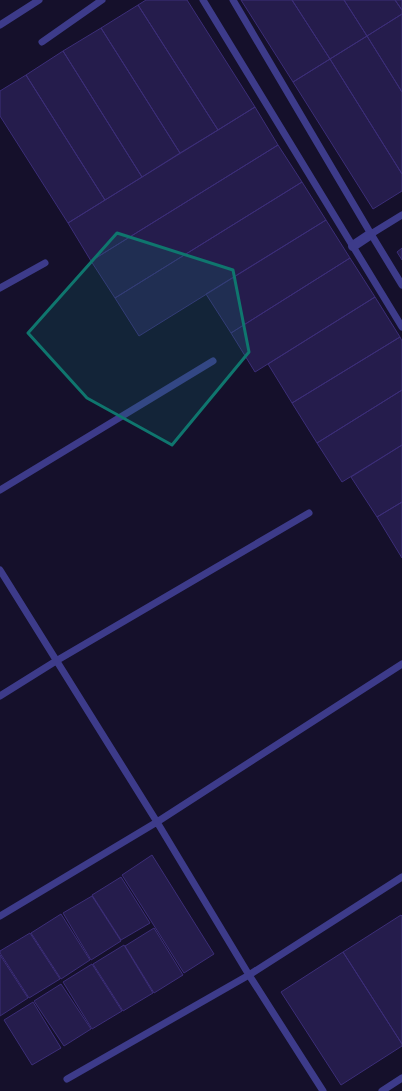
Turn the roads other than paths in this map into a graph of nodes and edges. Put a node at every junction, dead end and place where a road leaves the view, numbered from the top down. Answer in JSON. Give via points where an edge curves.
{"nodes":[{"id":1,"x":40,"y":0,"type":"edge"},
{"id":2,"x":102,"y":0,"type":"edge"},
{"id":3,"x":203,"y":0,"type":"edge"},
{"id":4,"x":233,"y":0,"type":"edge"},
{"id":5,"x":0,"y":24,"type":"edge"},
{"id":6,"x":42,"y":42,"type":"dead end"},
{"id":7,"x":402,"y":215,"type":"edge"},
{"id":8,"x":371,"y":234,"type":"junction"},
{"id":9,"x":353,"y":246,"type":"junction"},
{"id":10,"x":44,"y":263,"type":"dead end"},
{"id":11,"x":402,"y":285,"type":"edge"},
{"id":12,"x":0,"y":288,"type":"edge"},
{"id":13,"x":402,"y":327,"type":"edge"},
{"id":14,"x":213,"y":361,"type":"dead end"},
{"id":15,"x":0,"y":490,"type":"edge"},
{"id":16,"x":309,"y":513,"type":"dead end"},
{"id":17,"x":0,"y":570,"type":"edge"},
{"id":18,"x":56,"y":661,"type":"junction"},
{"id":19,"x":402,"y":664,"type":"edge"},
{"id":20,"x":0,"y":696,"type":"edge"},
{"id":21,"x":157,"y":822,"type":"junction"},
{"id":22,"x":402,"y":877,"type":"edge"},
{"id":23,"x":0,"y":916,"type":"edge"},
{"id":24,"x":249,"y":975,"type":"junction"},
{"id":25,"x":402,"y":1078,"type":"edge"},
{"id":26,"x":67,"y":1079,"type":"dead end"},
{"id":27,"x":323,"y":1091,"type":"edge"},
{"id":28,"x":382,"y":1091,"type":"edge"}],
"edges":[{"from":1,"to":5,"type":"lane"},
{"from":2,"to":6,"type":"lane"},
{"from":3,"to":9,"type":"lane"},
{"from":4,"to":8,"type":"lane"},
{"from":7,"to":8,"type":"lane"},
{"from":8,"to":9,"type":"street"},
{"from":8,"to":11,"type":"lane"},
{"from":9,"to":13,"type":"lane"},
{"from":10,"to":12,"type":"lane"},
{"from":14,"to":15,"type":"lane"},
{"from":16,"to":18,"type":"lane"},
{"from":17,"to":18,"type":"lane"},
{"from":18,"to":20,"type":"lane"},
{"from":18,"to":21,"type":"lane"},
{"from":19,"to":21,"type":"lane"},
{"from":21,"to":23,"type":"lane"},
{"from":21,"to":24,"type":"lane"},
{"from":22,"to":24,"type":"lane"},
{"from":24,"to":26,"type":"lane"},
{"from":24,"to":27,"type":"lane"},
{"from":25,"to":28,"type":"lane"}]}
